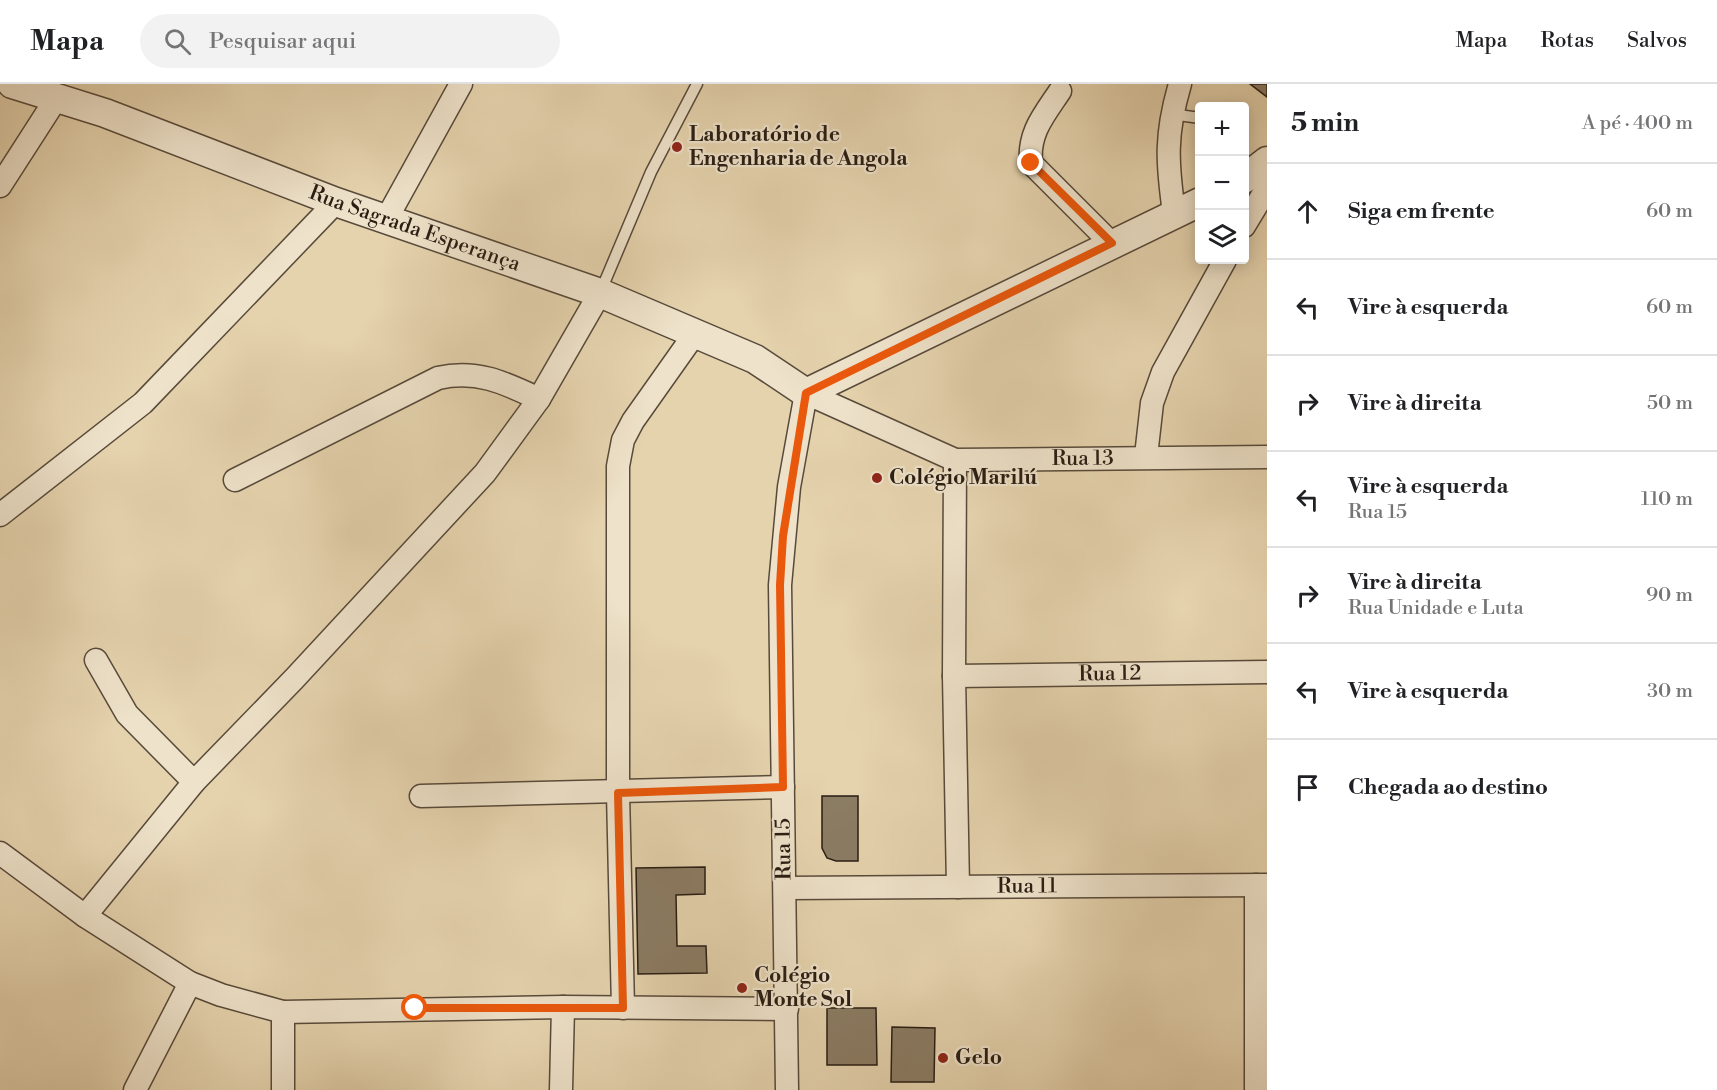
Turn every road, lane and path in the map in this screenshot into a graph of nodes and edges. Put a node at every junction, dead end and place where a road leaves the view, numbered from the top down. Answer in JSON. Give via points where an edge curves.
{"nodes":[{"id":1,"x":12,"y":84,"type":"edge"},
{"id":2,"x":461,"y":84,"type":"edge"},
{"id":3,"x":697,"y":84,"type":"edge"},
{"id":4,"x":1180,"y":84,"type":"edge"},
{"id":5,"x":1060,"y":91,"type":"dead end"},
{"id":6,"x":61,"y":92,"type":"edge"},
{"id":7,"x":1171,"y":114,"type":"junction"},
{"id":8,"x":1195,"y":117,"type":"edge"},
{"id":9,"x":1256,"y":171,"type":"edge"},
{"id":10,"x":0,"y":186,"type":"edge"},
{"id":11,"x":336,"y":202,"type":"junction"},
{"id":12,"x":1195,"y":204,"type":"edge"},
{"id":13,"x":1248,"y":210,"type":"edge"},
{"id":14,"x":1174,"y":213,"type":"junction"},
{"id":15,"x":387,"y":218,"type":"junction"},
{"id":16,"x":1112,"y":243,"type":"junction"},
{"id":17,"x":1223,"y":264,"type":"edge"},
{"id":18,"x":600,"y":293,"type":"junction"},
{"id":19,"x":696,"y":332,"type":"junction"},
{"id":20,"x":806,"y":393,"type":"junction"},
{"id":21,"x":539,"y":399,"type":"junction"},
{"id":22,"x":1146,"y":456,"type":"junction"},
{"id":23,"x":1267,"y":457,"type":"edge"},
{"id":24,"x":954,"y":460,"type":"junction"},
{"id":25,"x":235,"y":480,"type":"dead end"},
{"id":26,"x":0,"y":515,"type":"edge"},
{"id":27,"x":96,"y":660,"type":"dead end"},
{"id":28,"x":1267,"y":672,"type":"edge"},
{"id":29,"x":954,"y":676,"type":"junction"},
{"id":30,"x":194,"y":782,"type":"junction"},
{"id":31,"x":783,"y":787,"type":"junction"},
{"id":32,"x":618,"y":793,"type":"junction"},
{"id":33,"x":421,"y":796,"type":"dead end"},
{"id":34,"x":0,"y":853,"type":"edge"},
{"id":35,"x":1261,"y":885,"type":"edge"},
{"id":36,"x":958,"y":887,"type":"junction"},
{"id":37,"x":785,"y":888,"type":"junction"},
{"id":38,"x":85,"y":915,"type":"junction"},
{"id":39,"x":190,"y":983,"type":"junction"},
{"id":40,"x":563,"y":1007,"type":"junction"},
{"id":41,"x":623,"y":1008,"type":"junction"},
{"id":42,"x":787,"y":1009,"type":"junction"},
{"id":43,"x":283,"y":1012,"type":"junction"},
{"id":44,"x":135,"y":1090,"type":"edge"},
{"id":45,"x":283,"y":1090,"type":"edge"},
{"id":46,"x":561,"y":1090,"type":"edge"},
{"id":47,"x":787,"y":1090,"type":"edge"},
{"id":48,"x":1256,"y":1090,"type":"edge"}],
"edges":[{"from":1,"to":6,"type":"street","name":"Rua Sagrada Esperança"},
{"from":2,"to":15,"type":"street"},
{"from":3,"to":18,"type":"lane","via":[[651,172]]},
{"from":4,"to":7,"type":"street"},
{"from":5,"to":16,"type":"street","via":[[1032,133],[1031,163]]},
{"from":6,"to":10,"type":"street"},
{"from":6,"to":11,"type":"street","name":"Rua Sagrada Esperança","via":[[105,113]]},
{"from":7,"to":8,"type":"lane"},
{"from":7,"to":14,"type":"street","via":[[1167,162]]},
{"from":9,"to":13,"type":"street"},
{"from":11,"to":15,"type":"street","name":"Rua Sagrada Esperança"},
{"from":11,"to":26,"type":"street","via":[[144,403]]},
{"from":12,"to":14,"type":"street"},
{"from":14,"to":16,"type":"street"},
{"from":15,"to":18,"type":"street","name":"Rua Sagrada Esperança"},
{"from":16,"to":20,"type":"street"},
{"from":17,"to":22,"type":"street","via":[[1163,372],[1152,403]]},
{"from":18,"to":19,"type":"street","name":"Rua Sagrada Esperança"},
{"from":18,"to":21,"type":"street"},
{"from":19,"to":20,"type":"street","name":"Rua Sagrada Esperança","via":[[755,359]]},
{"from":19,"to":32,"type":"street","via":[[633,421],[623,440],[618,466]]},
{"from":20,"to":24,"type":"street","name":"Rua 13"},
{"from":20,"to":31,"type":"street","name":"Rua 15","via":[[783,536],[780,585]]},
{"from":21,"to":25,"type":"street","via":[[503,382],[460,373],[438,378]]},
{"from":21,"to":30,"type":"street","via":[[485,473]]},
{"from":22,"to":23,"type":"street","name":"Rua 13"},
{"from":22,"to":24,"type":"street","name":"Rua 13"},
{"from":24,"to":29,"type":"street"},
{"from":27,"to":30,"type":"street","via":[[127,714]]},
{"from":28,"to":29,"type":"street","name":"Rua 12"},
{"from":29,"to":36,"type":"street"},
{"from":30,"to":38,"type":"street"},
{"from":31,"to":32,"type":"street"},
{"from":31,"to":37,"type":"street","name":"Rua 15"},
{"from":32,"to":33,"type":"street"},
{"from":32,"to":41,"type":"street"},
{"from":34,"to":38,"type":"street"},
{"from":35,"to":36,"type":"street","name":"Rua 11"},
{"from":35,"to":48,"type":"street"},
{"from":36,"to":37,"type":"street","name":"Rua 11"},
{"from":37,"to":42,"type":"street","name":"Rua 15"},
{"from":38,"to":39,"type":"street"},
{"from":39,"to":43,"type":"street"},
{"from":39,"to":44,"type":"street"},
{"from":40,"to":41,"type":"street"},
{"from":40,"to":43,"type":"street"},
{"from":40,"to":46,"type":"street"},
{"from":41,"to":42,"type":"street"},
{"from":42,"to":47,"type":"street","name":"Rua 15"},
{"from":43,"to":45,"type":"street"}]}
